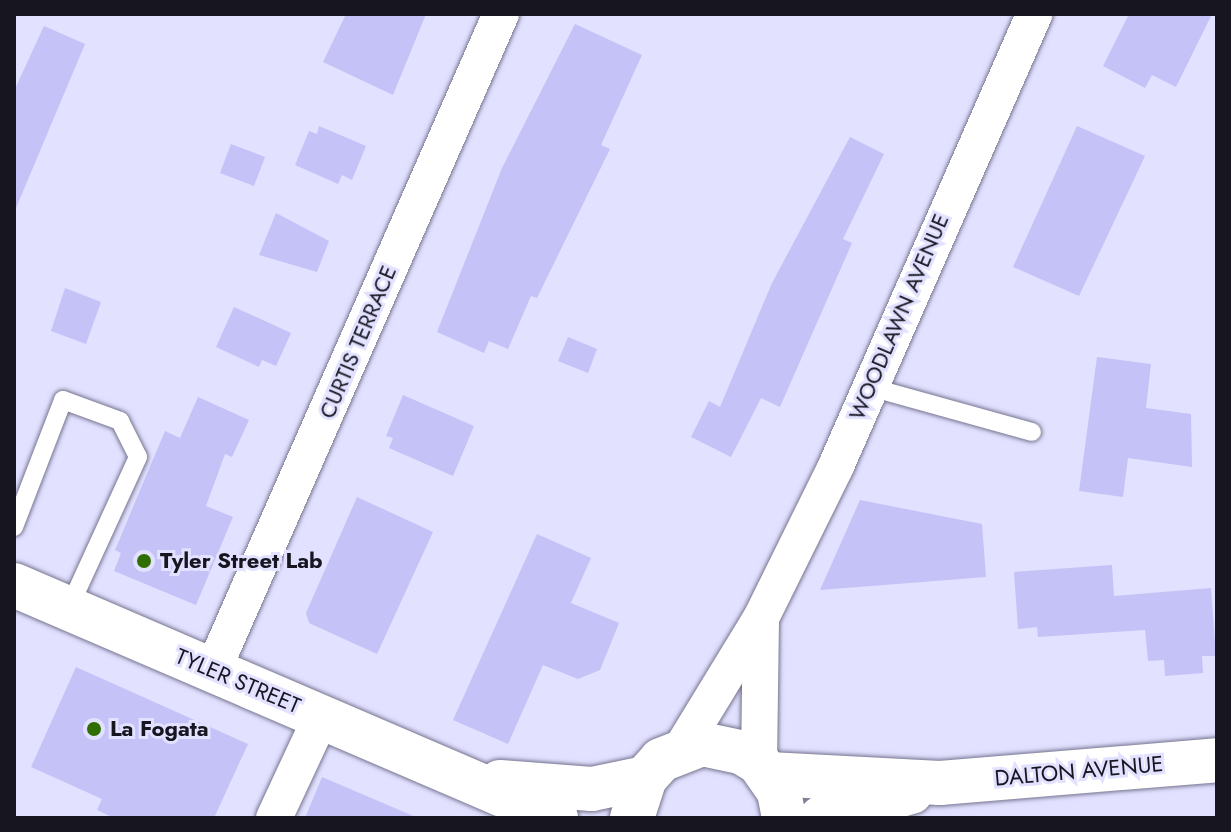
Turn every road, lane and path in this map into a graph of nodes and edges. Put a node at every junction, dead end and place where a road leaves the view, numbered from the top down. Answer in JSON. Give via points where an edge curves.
{"nodes":[{"id":1,"x":501,"y":14,"type":"edge"},
{"id":2,"x":1034,"y":14,"type":"edge"},
{"id":3,"x":870,"y":387,"type":"junction"},
{"id":4,"x":1032,"y":432,"type":"dead end"},
{"id":5,"x":14,"y":527,"type":"edge"},
{"id":6,"x":14,"y":585,"type":"edge"},
{"id":7,"x":69,"y":608,"type":"junction"},
{"id":8,"x":761,"y":618,"type":"junction"},
{"id":9,"x":213,"y":670,"type":"junction"},
{"id":10,"x":321,"y":717,"type":"junction"},
{"id":11,"x":681,"y":749,"type":"junction"},
{"id":12,"x":1217,"y":760,"type":"edge"},
{"id":13,"x":764,"y":768,"type":"junction"},
{"id":14,"x":462,"y":779,"type":"junction"},
{"id":15,"x":940,"y":783,"type":"junction"},
{"id":16,"x":638,"y":798,"type":"edge"},
{"id":17,"x":274,"y":818,"type":"edge"},
{"id":18,"x":556,"y":818,"type":"edge"},
{"id":19,"x":784,"y":818,"type":"edge"},
{"id":20,"x":821,"y":818,"type":"edge"}],
"edges":[{"from":1,"to":9,"type":"street","name":"CURTIS TERRACE"},
{"from":2,"to":3,"type":"street","name":"WOODLAWN AVENUE"},
{"from":3,"to":4,"type":"lane"},
{"from":3,"to":8,"type":"street","name":"WOODLAWN AVENUE"},
{"from":5,"to":7,"type":"lane","via":[[63,400],[120,421],[138,457]]},
{"from":6,"to":7,"type":"main road","name":"TYLER STREET"},
{"from":7,"to":9,"type":"main road","name":"TYLER STREET"},
{"from":8,"to":11,"type":"street","name":"WOODLAWN AVENUE"},
{"from":8,"to":13,"type":"street","name":"WOODLAWN AVENUE"},
{"from":9,"to":10,"type":"main road","name":"TYLER STREET"},
{"from":10,"to":14,"type":"main road","name":"TYLER STREET"},
{"from":10,"to":17,"type":"street"},
{"from":11,"to":13,"type":"main road","via":[[722,745]]},
{"from":11,"to":16,"type":"main road"},
{"from":12,"to":15,"type":"main road","name":"DALTON AVENUE"},
{"from":13,"to":15,"type":"main road","name":"DALTON AVENUE"},
{"from":13,"to":19,"type":"main road"},
{"from":14,"to":16,"type":"main road","name":"TYLER STREET","via":[[592,789]]},
{"from":14,"to":18,"type":"main road","name":"TYLER STREET"},
{"from":15,"to":20,"type":"main road","name":"DALTON AVENUE"}]}
